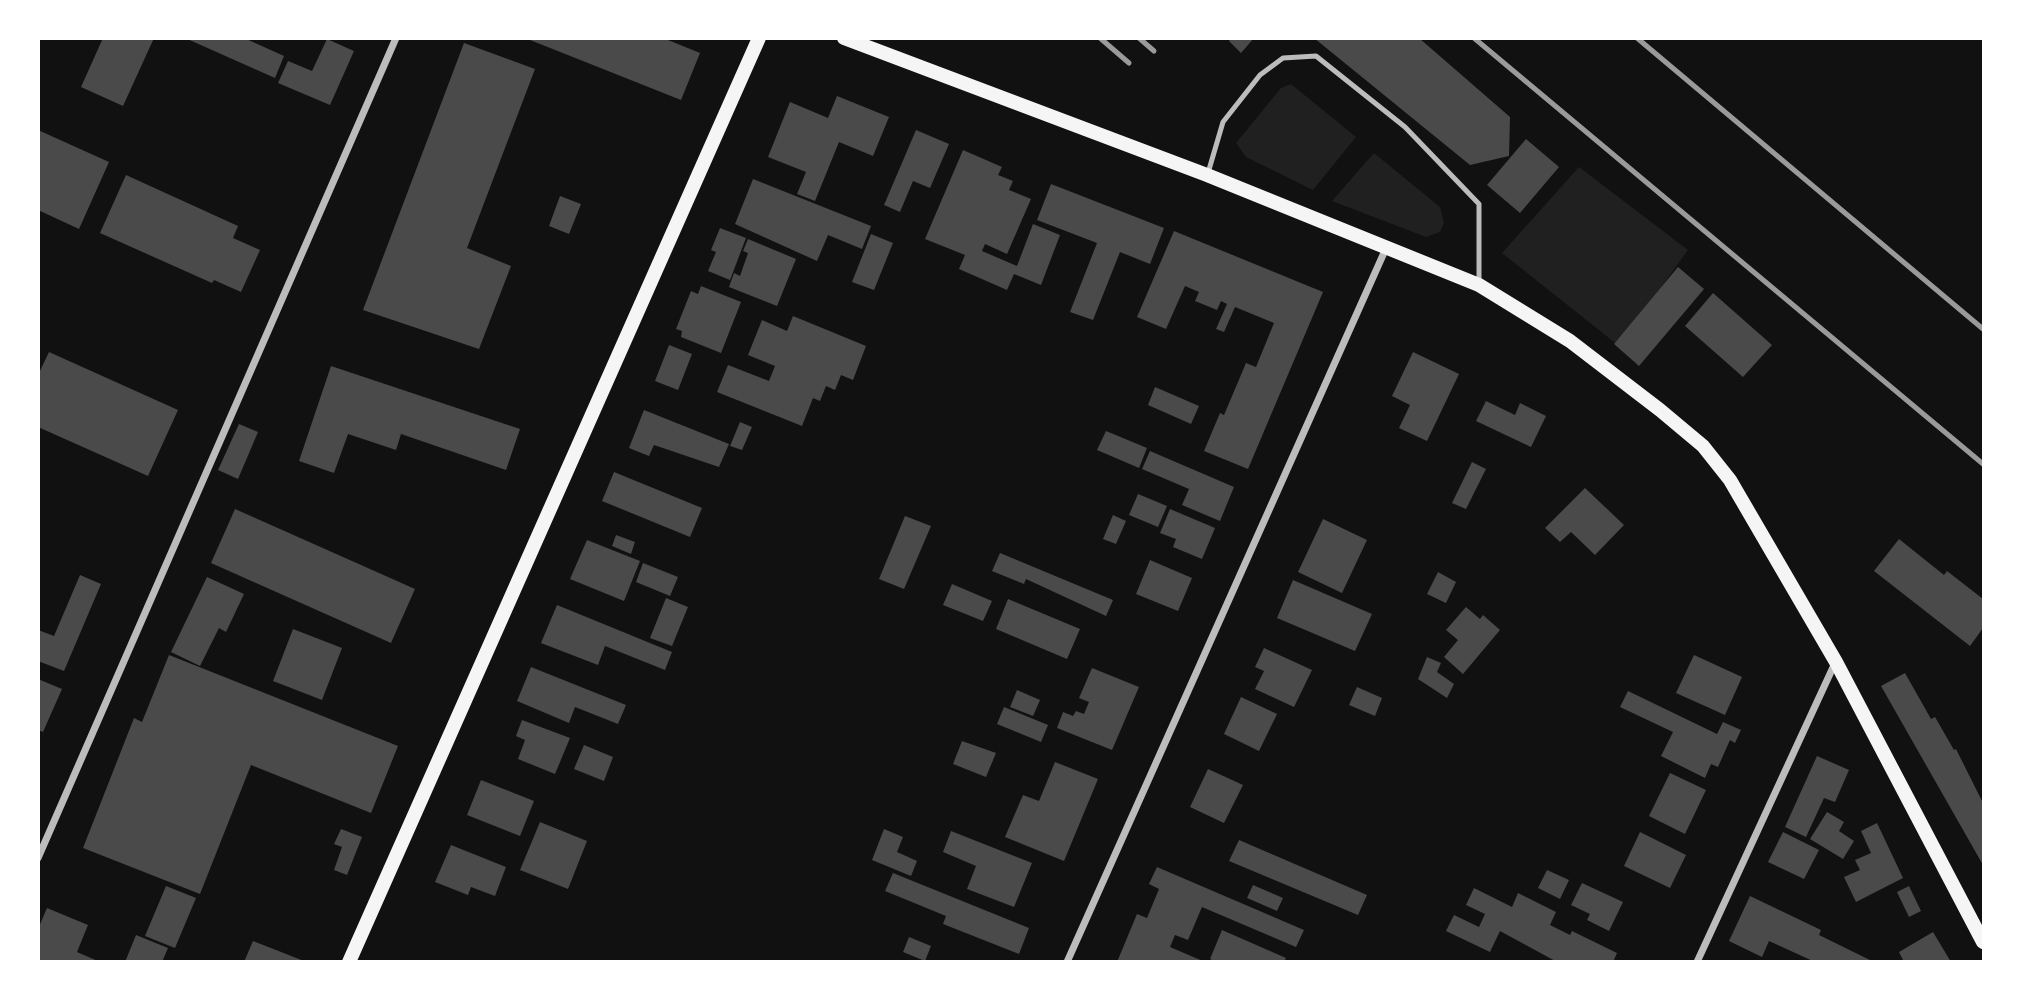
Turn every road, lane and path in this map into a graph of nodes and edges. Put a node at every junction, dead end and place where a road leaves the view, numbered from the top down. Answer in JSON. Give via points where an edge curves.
{"nodes":[{"id":1,"x":396,"y":38,"type":"edge"},
{"id":2,"x":759,"y":38,"type":"edge"},
{"id":3,"x":844,"y":38,"type":"edge"},
{"id":4,"x":1207,"y":174,"type":"junction"},
{"id":5,"x":1387,"y":246,"type":"junction"},
{"id":6,"x":1479,"y":285,"type":"junction"},
{"id":7,"x":1836,"y":662,"type":"junction"},
{"id":8,"x":38,"y":858,"type":"edge"},
{"id":9,"x":1983,"y":942,"type":"edge"},
{"id":10,"x":349,"y":961,"type":"edge"},
{"id":11,"x":1067,"y":961,"type":"edge"},
{"id":12,"x":1697,"y":961,"type":"edge"}],
"edges":[{"from":1,"to":8,"type":"street"},
{"from":2,"to":10,"type":"main road"},
{"from":3,"to":4,"type":"main road"},
{"from":4,"to":5,"type":"main road"},
{"from":4,"to":6,"type":"lane","via":[[1223,121],[1260,75],[1283,58],[1317,56],[1405,127],[1479,204]]},
{"from":5,"to":6,"type":"main road"},
{"from":5,"to":11,"type":"street"},
{"from":6,"to":7,"type":"main road","via":[[1570,341],[1703,446],[1730,480]]},
{"from":7,"to":9,"type":"main road"},
{"from":7,"to":12,"type":"street"}]}
